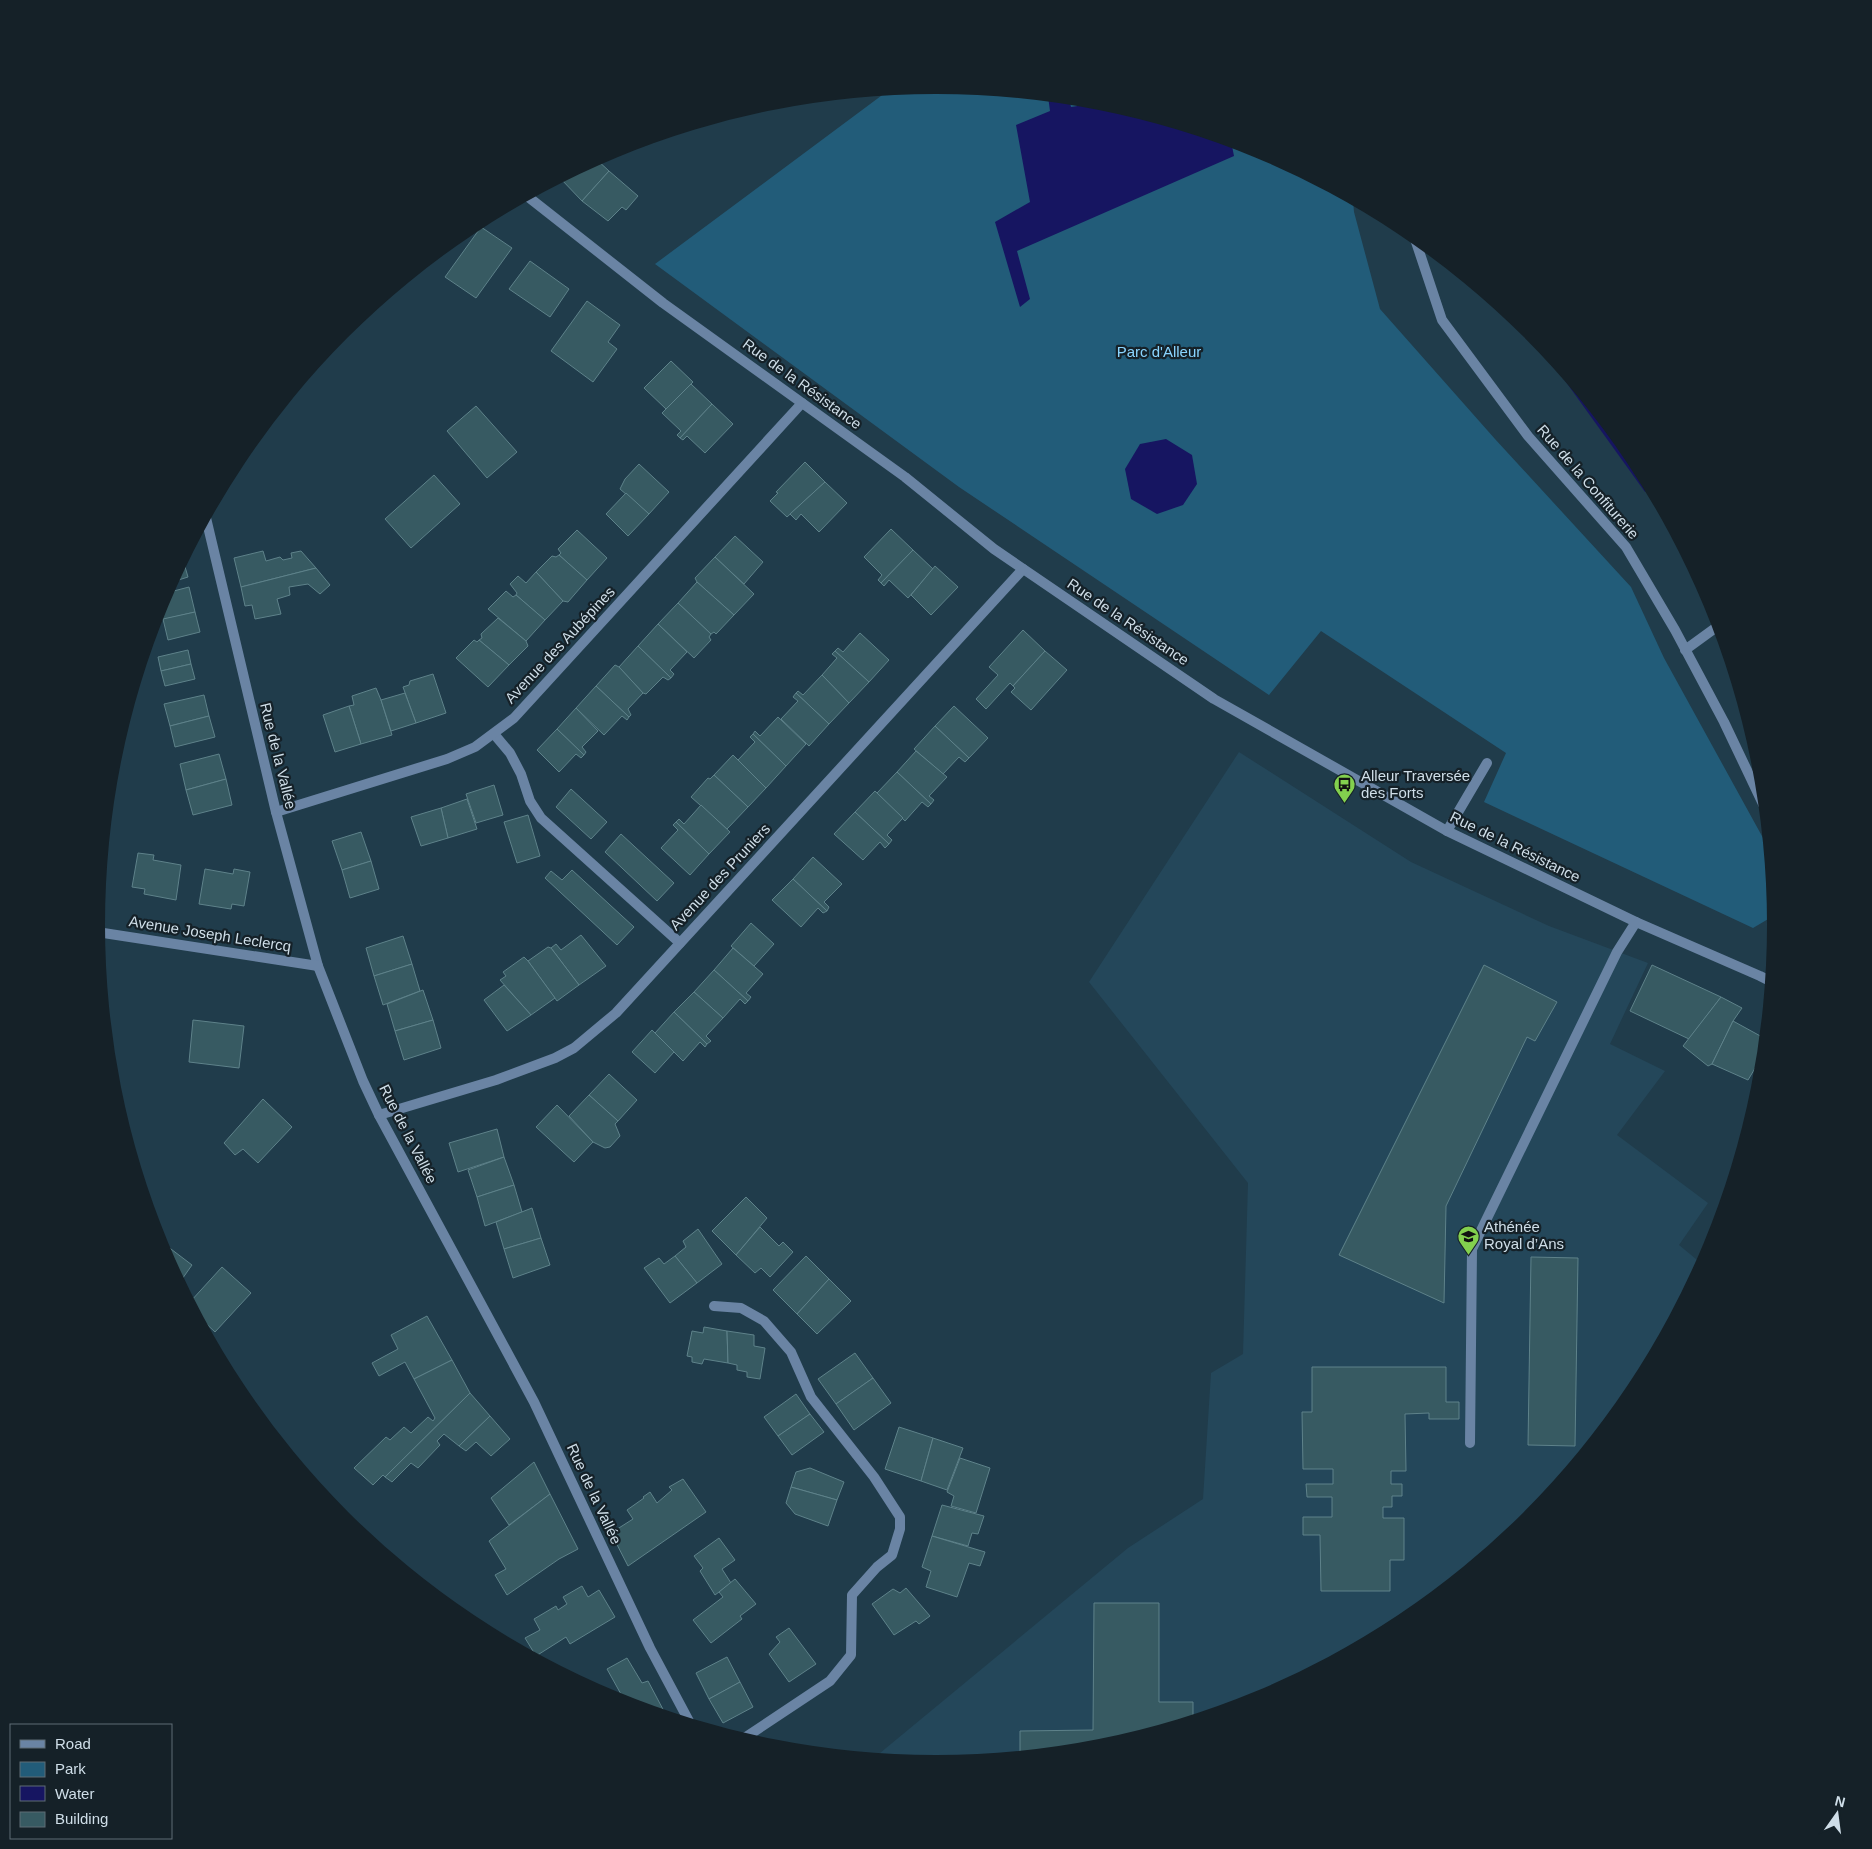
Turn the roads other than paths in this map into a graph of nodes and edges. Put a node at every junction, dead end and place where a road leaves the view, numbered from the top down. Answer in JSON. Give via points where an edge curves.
{"nodes":[{"id":1,"x":531,"y":199,"type":"edge"},
{"id":2,"x":1418,"y":248,"type":"edge"},
{"id":3,"x":802,"y":403,"type":"junction"},
{"id":4,"x":208,"y":526,"type":"edge"},
{"id":5,"x":1023,"y":569,"type":"junction"},
{"id":6,"x":1713,"y":630,"type":"edge"},
{"id":7,"x":1685,"y":650,"type":"junction"},
{"id":8,"x":494,"y":734,"type":"junction"},
{"id":9,"x":1487,"y":763,"type":"dead end"},
{"id":10,"x":1755,"y":788,"type":"edge"},
{"id":11,"x":276,"y":812,"type":"junction"},
{"id":12,"x":1447,"y":831,"type":"junction"},
{"id":13,"x":1636,"y":922,"type":"junction"},
{"id":14,"x":105,"y":933,"type":"edge"},
{"id":15,"x":680,"y":943,"type":"junction"},
{"id":16,"x":318,"y":966,"type":"junction"},
{"id":17,"x":1765,"y":979,"type":"edge"},
{"id":18,"x":379,"y":1115,"type":"junction"},
{"id":19,"x":714,"y":1306,"type":"dead end"},
{"id":20,"x":1470,"y":1443,"type":"dead end"},
{"id":21,"x":686,"y":1716,"type":"edge"},
{"id":22,"x":751,"y":1734,"type":"edge"}],
"edges":[{"from":1,"to":3,"type":"street","name":"Rue de la Résistance","via":[[663,303]]},
{"from":2,"to":7,"type":"street","name":"Rue de la Confiturerie","via":[[1442,320],[1528,436],[1626,547]]},
{"from":3,"to":5,"type":"street","name":"Rue de la Résistance","via":[[905,477]]},
{"from":3,"to":8,"type":"street","name":"Avenue des Aubépines","via":[[514,718]]},
{"from":4,"to":11,"type":"street","name":"Rue de la Vallée"},
{"from":5,"to":12,"type":"street","name":"Rue de la Résistance","via":[[1214,698]]},
{"from":5,"to":15,"type":"street","name":"Avenue des Pruniers"},
{"from":6,"to":7,"type":"street"},
{"from":7,"to":10,"type":"street","name":"Rue de la Confiturerie"},
{"from":8,"to":11,"type":"street","name":"Avenue des Aubépines","via":[[475,747],[447,759]]},
{"from":8,"to":15,"type":"street","via":[[510,754],[541,818]]},
{"from":9,"to":12,"type":"street"},
{"from":11,"to":16,"type":"street","name":"Rue de la Vallée"},
{"from":12,"to":13,"type":"street","name":"Rue de la Résistance"},
{"from":13,"to":17,"type":"street","name":"Rue de la Résistance"},
{"from":13,"to":20,"type":"street","via":[[1617,952],[1472,1249]]},
{"from":14,"to":16,"type":"street","name":"Avenue Joseph Leclercq"},
{"from":15,"to":18,"type":"street","name":"Avenue des Pruniers","via":[[616,1013],[574,1048],[496,1080]]},
{"from":16,"to":18,"type":"street","name":"Rue de la Vallée"},
{"from":18,"to":21,"type":"street","name":"Rue de la Vallée","via":[[534,1402],[650,1648]]},
{"from":19,"to":22,"type":"street","via":[[741,1308],[764,1320],[792,1352],[811,1397],[874,1477],[900,1517],[892,1555],[852,1596],[851,1654],[830,1681]]}]}
